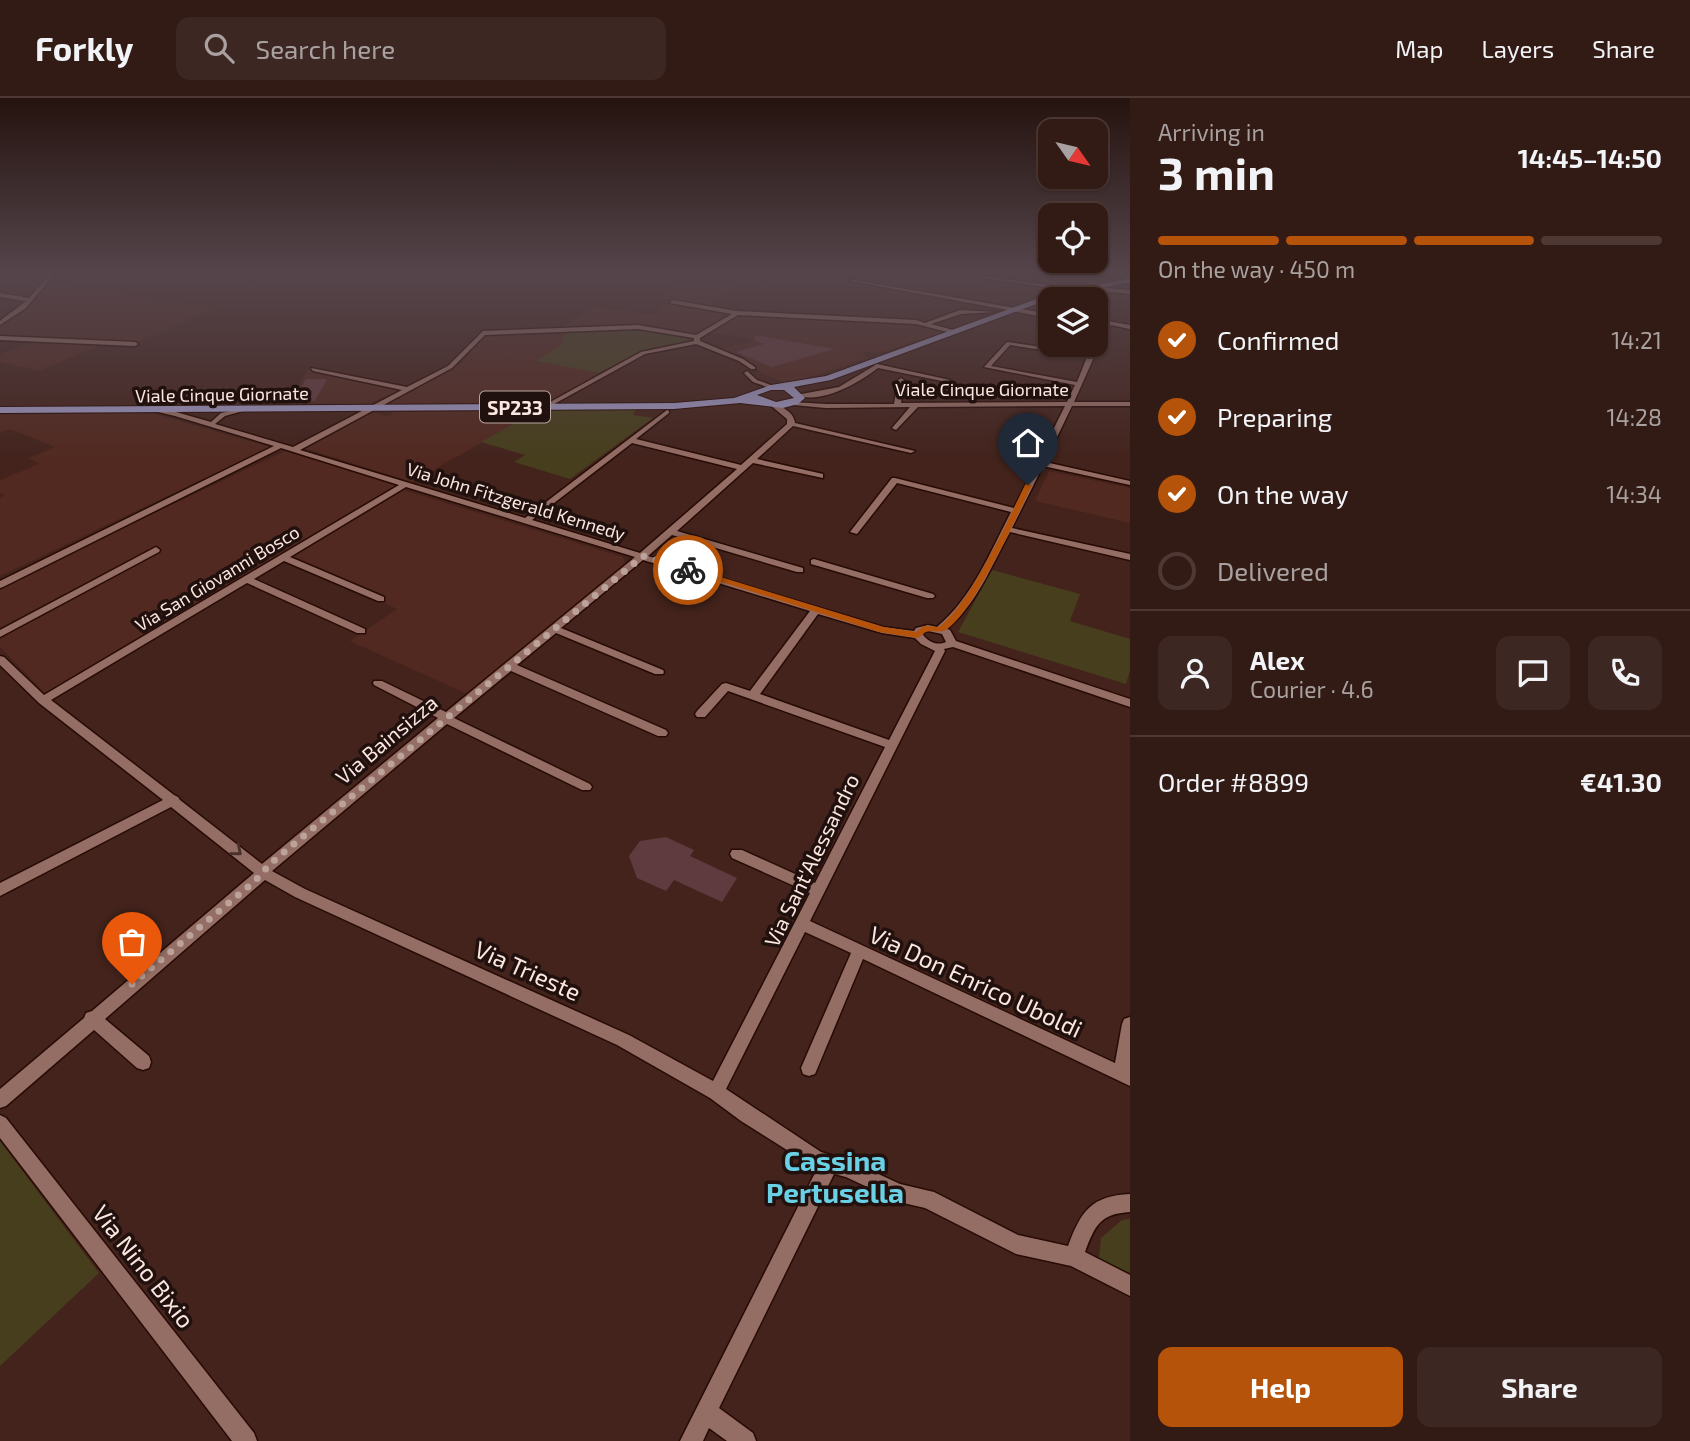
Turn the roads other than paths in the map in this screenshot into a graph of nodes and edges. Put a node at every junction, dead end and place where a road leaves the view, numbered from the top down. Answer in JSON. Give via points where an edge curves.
{"nodes":[{"id":1,"x":482,"y":336,"type":"edge"},
{"id":2,"x":677,"y":336,"type":"edge"},
{"id":3,"x":703,"y":336,"type":"edge"},
{"id":4,"x":944,"y":336,"type":"edge"},
{"id":5,"x":0,"y":338,"type":"edge"},
{"id":6,"x":697,"y":340,"type":"junction"},
{"id":7,"x":135,"y":344,"type":"dead end"},
{"id":8,"x":1038,"y":348,"type":"edge"},
{"id":9,"x":1090,"y":357,"type":"edge"},
{"id":10,"x":313,"y":369,"type":"dead end"},
{"id":11,"x":751,"y":377,"type":"junction"},
{"id":12,"x":901,"y":380,"type":"dead end"},
{"id":13,"x":947,"y":380,"type":"dead end"},
{"id":14,"x":806,"y":384,"type":"junction"},
{"id":15,"x":1078,"y":384,"type":"junction"},
{"id":16,"x":777,"y":387,"type":"junction"},
{"id":17,"x":407,"y":389,"type":"junction"},
{"id":18,"x":794,"y":401,"type":"junction"},
{"id":19,"x":767,"y":403,"type":"junction"},
{"id":20,"x":1070,"y":404,"type":"junction"},
{"id":21,"x":1130,"y":404,"type":"edge"},
{"id":22,"x":694,"y":405,"type":"junction"},
{"id":23,"x":897,"y":405,"type":"junction"},
{"id":24,"x":916,"y":405,"type":"junction"},
{"id":25,"x":277,"y":407,"type":"junction"},
{"id":26,"x":545,"y":407,"type":"junction"},
{"id":27,"x":336,"y":408,"type":"junction"},
{"id":28,"x":373,"y":408,"type":"junction"},
{"id":29,"x":668,"y":408,"type":"junction"},
{"id":30,"x":160,"y":409,"type":"junction"},
{"id":31,"x":0,"y":410,"type":"edge"},
{"id":32,"x":206,"y":410,"type":"junction"},
{"id":33,"x":241,"y":410,"type":"junction"},
{"id":34,"x":194,"y":419,"type":"junction"},
{"id":35,"x":214,"y":422,"type":"junction"},
{"id":36,"x":791,"y":424,"type":"junction"},
{"id":37,"x":896,"y":428,"type":"dead end"},
{"id":38,"x":226,"y":429,"type":"junction"},
{"id":39,"x":630,"y":440,"type":"junction"},
{"id":40,"x":280,"y":446,"type":"junction"},
{"id":41,"x":294,"y":450,"type":"junction"},
{"id":42,"x":911,"y":451,"type":"dead end"},
{"id":43,"x":752,"y":460,"type":"junction"},
{"id":44,"x":1039,"y":463,"type":"junction"},
{"id":45,"x":742,"y":468,"type":"junction"},
{"id":46,"x":820,"y":476,"type":"dead end"},
{"id":47,"x":1130,"y":483,"type":"edge"},
{"id":48,"x":406,"y":484,"type":"junction"},
{"id":49,"x":1016,"y":511,"type":"junction"},
{"id":50,"x":526,"y":521,"type":"junction"},
{"id":51,"x":1007,"y":529,"type":"junction"},
{"id":52,"x":671,"y":532,"type":"junction"},
{"id":53,"x":854,"y":532,"type":"dead end"},
{"id":54,"x":156,"y":550,"type":"dead end"},
{"id":55,"x":643,"y":556,"type":"junction"},
{"id":56,"x":283,"y":557,"type":"junction"},
{"id":57,"x":1130,"y":558,"type":"edge"},
{"id":58,"x":814,"y":562,"type":"dead end"},
{"id":59,"x":800,"y":570,"type":"dead end"},
{"id":60,"x":247,"y":579,"type":"junction"},
{"id":61,"x":0,"y":585,"type":"edge"},
{"id":62,"x":930,"y":596,"type":"dead end"},
{"id":63,"x":382,"y":599,"type":"dead end"},
{"id":64,"x":816,"y":610,"type":"junction"},
{"id":65,"x":554,"y":629,"type":"junction"},
{"id":66,"x":941,"y":629,"type":"junction"},
{"id":67,"x":361,"y":631,"type":"dead end"},
{"id":68,"x":0,"y":634,"type":"edge"},
{"id":69,"x":918,"y":635,"type":"junction"},
{"id":70,"x":952,"y":643,"type":"junction"},
{"id":71,"x":937,"y":647,"type":"junction"},
{"id":72,"x":0,"y":659,"type":"edge"},
{"id":73,"x":509,"y":666,"type":"junction"},
{"id":74,"x":659,"y":672,"type":"dead end"},
{"id":75,"x":378,"y":683,"type":"dead end"},
{"id":76,"x":753,"y":695,"type":"junction"},
{"id":77,"x":43,"y":699,"type":"junction"},
{"id":78,"x":1130,"y":703,"type":"edge"},
{"id":79,"x":701,"y":714,"type":"dead end"},
{"id":80,"x":445,"y":718,"type":"junction"},
{"id":81,"x":662,"y":733,"type":"dead end"},
{"id":82,"x":891,"y":745,"type":"junction"},
{"id":83,"x":586,"y":787,"type":"dead end"},
{"id":84,"x":174,"y":800,"type":"junction"},
{"id":85,"x":737,"y":854,"type":"dead end"},
{"id":86,"x":263,"y":872,"type":"junction"},
{"id":87,"x":0,"y":890,"type":"edge"},
{"id":88,"x":819,"y":891,"type":"junction"},
{"id":89,"x":803,"y":924,"type":"junction"},
{"id":90,"x":859,"y":951,"type":"junction"},
{"id":91,"x":92,"y":1018,"type":"junction"},
{"id":92,"x":1130,"y":1024,"type":"edge"},
{"id":93,"x":143,"y":1062,"type":"dead end"},
{"id":94,"x":809,"y":1068,"type":"dead end"},
{"id":95,"x":1126,"y":1076,"type":"edge"},
{"id":96,"x":716,"y":1092,"type":"junction"},
{"id":97,"x":0,"y":1100,"type":"edge"},
{"id":98,"x":0,"y":1124,"type":"edge"},
{"id":99,"x":830,"y":1165,"type":"junction"},
{"id":100,"x":1130,"y":1203,"type":"edge"},
{"id":101,"x":1074,"y":1257,"type":"junction"},
{"id":102,"x":1130,"y":1286,"type":"edge"},
{"id":103,"x":707,"y":1412,"type":"junction"},
{"id":104,"x":246,"y":1441,"type":"edge"},
{"id":105,"x":691,"y":1441,"type":"edge"},
{"id":106,"x":745,"y":1441,"type":"edge"}],
"edges":[{"from":1,"to":17,"type":"street","via":[[450,367]]},
{"from":2,"to":6,"type":"street"},
{"from":3,"to":6,"type":"street"},
{"from":4,"to":14,"type":"main road","number":"SP233"},
{"from":5,"to":7,"type":"street"},
{"from":6,"to":11,"type":"street","via":[[741,360]]},
{"from":6,"to":26,"type":"street","via":[[636,356]]},
{"from":8,"to":15,"type":"street","via":[[1009,343],[987,367]]},
{"from":9,"to":15,"type":"street"},
{"from":10,"to":17,"type":"street"},
{"from":11,"to":16,"type":"main road","number":"SP233"},
{"from":11,"to":19,"type":"main road","via":[[756,399]]},
{"from":11,"to":22,"type":"main road","name":"Viale Cinque Giornate","number":"SP233"},
{"from":12,"to":23,"type":"street"},
{"from":13,"to":18,"type":"street","via":[[877,366],[850,385]]},
{"from":14,"to":16,"type":"main road","number":"SP233"},
{"from":14,"to":18,"type":"main road","number":"SP233","via":[[798,388]]},
{"from":15,"to":20,"type":"street"},
{"from":16,"to":18,"type":"main road"},
{"from":17,"to":28,"type":"street"},
{"from":18,"to":19,"type":"main road","number":"SP233"},
{"from":18,"to":23,"type":"street","name":"Viale Cinque Giornate"},
{"from":18,"to":36,"type":"street"},
{"from":19,"to":22,"type":"main road","name":"Viale Cinque Giornate","number":"SP233","via":[[740,400]]},
{"from":20,"to":21,"type":"street","name":"Viale Cinque Giornate"},
{"from":20,"to":24,"type":"street","name":"Viale Cinque Giornate"},
{"from":20,"to":44,"type":"street"},
{"from":22,"to":29,"type":"main road","name":"Viale Cinque Giornate","number":"SP233"},
{"from":23,"to":24,"type":"street","name":"Viale Cinque Giornate"},
{"from":24,"to":37,"type":"street"},
{"from":25,"to":27,"type":"main road","name":"Viale Cinque Giornate","number":"SP233"},
{"from":25,"to":30,"type":"main road","name":"Viale Cinque Giornate","number":"SP233"},
{"from":25,"to":32,"type":"street"},
{"from":26,"to":28,"type":"main road","name":"Viale Cinque Giornate","number":"SP233"},
{"from":26,"to":29,"type":"main road","name":"Viale Cinque Giornate","number":"SP233"},
{"from":27,"to":28,"type":"main road","name":"Viale Cinque Giornate","number":"SP233"},
{"from":27,"to":33,"type":"main road","name":"Viale Cinque Giornate","number":"SP233"},
{"from":28,"to":41,"type":"street"},
{"from":29,"to":39,"type":"street"},
{"from":30,"to":31,"type":"main road","name":"Viale Cinque Giornate","number":"SP233"},
{"from":30,"to":32,"type":"main road","name":"Viale Cinque Giornate","number":"SP233"},
{"from":30,"to":34,"type":"street","name":"Via John Fitzgerald Kennedy"},
{"from":32,"to":33,"type":"main road","name":"Viale Cinque Giornate","number":"SP233"},
{"from":32,"to":34,"type":"street"},
{"from":32,"to":35,"type":"street","name":"Via John Fitzgerald Kennedy"},
{"from":33,"to":35,"type":"street","via":[[223,414]]},
{"from":34,"to":38,"type":"street","name":"Via John Fitzgerald Kennedy"},
{"from":35,"to":38,"type":"street","name":"Via John Fitzgerald Kennedy"},
{"from":36,"to":42,"type":"street"},
{"from":36,"to":43,"type":"street","name":"Via Bainsizza"},
{"from":38,"to":40,"type":"street","name":"Via John Fitzgerald Kennedy"},
{"from":39,"to":45,"type":"street"},
{"from":39,"to":50,"type":"street"},
{"from":40,"to":41,"type":"street","name":"Via John Fitzgerald Kennedy"},
{"from":40,"to":61,"type":"street"},
{"from":41,"to":48,"type":"street","name":"Via John Fitzgerald Kennedy"},
{"from":43,"to":45,"type":"street","name":"Via Bainsizza"},
{"from":43,"to":46,"type":"street"},
{"from":44,"to":47,"type":"street"},
{"from":44,"to":49,"type":"street"},
{"from":45,"to":52,"type":"street","name":"Via Bainsizza"},
{"from":48,"to":50,"type":"street","name":"Via John Fitzgerald Kennedy"},
{"from":48,"to":56,"type":"street","name":"Via San Giovanni Bosco"},
{"from":49,"to":51,"type":"street"},
{"from":49,"to":53,"type":"street","via":[[895,480]]},
{"from":50,"to":55,"type":"street","name":"Via John Fitzgerald Kennedy"},
{"from":51,"to":57,"type":"street"},
{"from":51,"to":66,"type":"street","via":[[970,594]]},
{"from":52,"to":55,"type":"street","name":"Via Bainsizza"},
{"from":52,"to":59,"type":"street"},
{"from":54,"to":68,"type":"street"},
{"from":55,"to":64,"type":"street","name":"Via John Fitzgerald Kennedy"},
{"from":55,"to":65,"type":"street","name":"Via Bainsizza"},
{"from":56,"to":60,"type":"street","name":"Via San Giovanni Bosco"},
{"from":56,"to":63,"type":"street"},
{"from":58,"to":62,"type":"street"},
{"from":60,"to":67,"type":"street"},
{"from":60,"to":77,"type":"street","name":"Via San Giovanni Bosco"},
{"from":64,"to":69,"type":"street","name":"Via John Fitzgerald Kennedy","via":[[882,630]]},
{"from":64,"to":76,"type":"street"},
{"from":65,"to":73,"type":"street","name":"Via Bainsizza"},
{"from":65,"to":74,"type":"street"},
{"from":66,"to":69,"type":"street","via":[[924,628]]},
{"from":66,"to":70,"type":"street"},
{"from":69,"to":71,"type":"street"},
{"from":70,"to":71,"type":"street"},
{"from":70,"to":78,"type":"street"},
{"from":71,"to":82,"type":"street","name":"Via Sant'Alessandro","via":[[940,651]]},
{"from":72,"to":77,"type":"street","name":"Via Trieste"},
{"from":73,"to":80,"type":"street","name":"Via Bainsizza"},
{"from":73,"to":81,"type":"street"},
{"from":75,"to":80,"type":"street"},
{"from":76,"to":79,"type":"street","via":[[726,686]]},
{"from":76,"to":82,"type":"street"},
{"from":77,"to":84,"type":"street","name":"Via Trieste"},
{"from":80,"to":83,"type":"street"},
{"from":80,"to":86,"type":"street","name":"Via Bainsizza"},
{"from":82,"to":88,"type":"street","name":"Via Sant'Alessandro"},
{"from":84,"to":86,"type":"street","name":"Via Trieste","one_way":true},
{"from":84,"to":87,"type":"street"},
{"from":85,"to":88,"type":"street"},
{"from":86,"to":91,"type":"street","name":"Via Bainsizza"},
{"from":86,"to":96,"type":"street","name":"Via Trieste","via":[[359,921],[623,1040]]},
{"from":88,"to":89,"type":"street","name":"Via Sant'Alessandro"},
{"from":89,"to":90,"type":"street","name":"Via Don Enrico Uboldi"},
{"from":89,"to":96,"type":"street","name":"Via Sant'Alessandro"},
{"from":90,"to":94,"type":"street"},
{"from":90,"to":95,"type":"street","name":"Via Don Enrico Uboldi"},
{"from":91,"to":93,"type":"street"},
{"from":91,"to":97,"type":"street","name":"Via Bainsizza"},
{"from":92,"to":95,"type":"street"},
{"from":96,"to":99,"type":"street","name":"Via Trieste"},
{"from":98,"to":104,"type":"street","name":"Via Nino Bixio"},
{"from":99,"to":101,"type":"street","name":"Via Trieste","via":[[899,1193],[927,1199],[1016,1244]]},
{"from":99,"to":103,"type":"street"},
{"from":100,"to":101,"type":"street","via":[[1109,1203],[1093,1216]]},
{"from":101,"to":102,"type":"street"},
{"from":103,"to":105,"type":"street"},
{"from":103,"to":106,"type":"street"}]}
